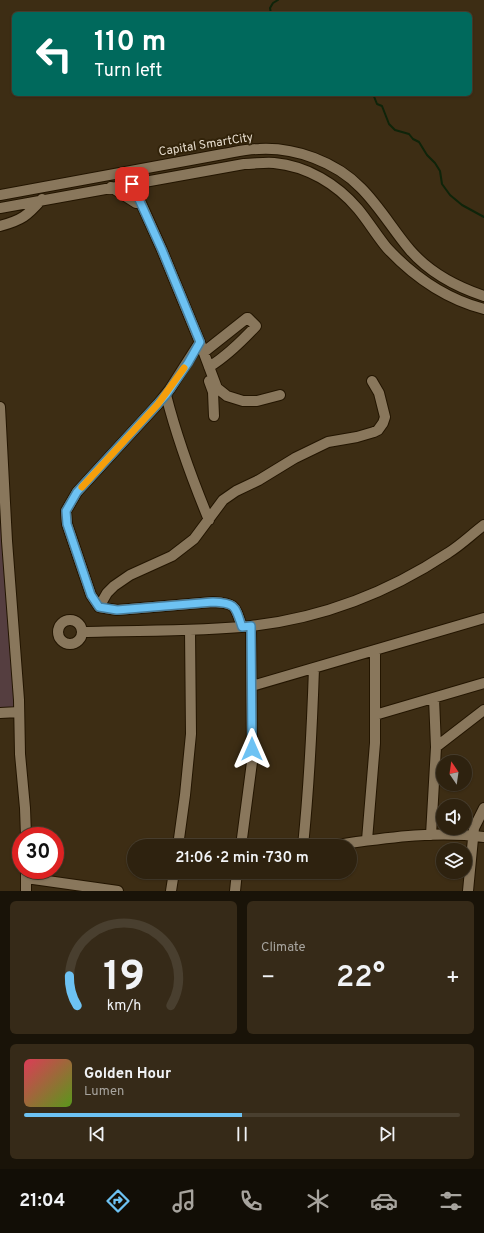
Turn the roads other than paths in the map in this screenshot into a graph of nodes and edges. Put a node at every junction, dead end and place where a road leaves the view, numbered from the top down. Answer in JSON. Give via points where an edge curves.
{"nodes":[{"id":1,"x":145,"y":181,"type":"junction"},
{"id":2,"x":130,"y":184,"type":"junction"},
{"id":3,"x":111,"y":187,"type":"junction"},
{"id":4,"x":0,"y":195,"type":"edge"},
{"id":5,"x":42,"y":199,"type":"junction"},
{"id":6,"x":138,"y":202,"type":"junction"},
{"id":7,"x":0,"y":208,"type":"edge"},
{"id":8,"x":0,"y":226,"type":"edge"},
{"id":9,"x":484,"y":296,"type":"edge"},
{"id":10,"x":484,"y":309,"type":"edge"},
{"id":11,"x":200,"y":348,"type":"junction"},
{"id":12,"x":209,"y":367,"type":"junction"},
{"id":13,"x":372,"y":381,"type":"dead end"},
{"id":14,"x":215,"y":389,"type":"junction"},
{"id":15,"x":166,"y":395,"type":"junction"},
{"id":16,"x":280,"y":395,"type":"dead end"},
{"id":17,"x":0,"y":407,"type":"edge"},
{"id":18,"x":214,"y":416,"type":"dead end"},
{"id":19,"x":209,"y":520,"type":"junction"},
{"id":20,"x":484,"y":525,"type":"edge"},
{"id":21,"x":99,"y":607,"type":"junction"},
{"id":22,"x":484,"y":618,"type":"edge"},
{"id":23,"x":247,"y":626,"type":"junction"},
{"id":24,"x":190,"y":630,"type":"junction"},
{"id":25,"x":82,"y":632,"type":"dead end"},
{"id":26,"x":375,"y":650,"type":"junction"},
{"id":27,"x":314,"y":668,"type":"junction"},
{"id":28,"x":484,"y":683,"type":"edge"},
{"id":29,"x":252,"y":686,"type":"junction"},
{"id":30,"x":434,"y":698,"type":"junction"},
{"id":31,"x":484,"y":710,"type":"edge"},
{"id":32,"x":19,"y":712,"type":"junction"},
{"id":33,"x":0,"y":713,"type":"edge"},
{"id":34,"x":376,"y":715,"type":"junction"},
{"id":35,"x":436,"y":747,"type":"junction"},
{"id":36,"x":484,"y":808,"type":"edge"},
{"id":37,"x":26,"y":827,"type":"edge"},
{"id":38,"x":431,"y":835,"type":"junction"},
{"id":39,"x":473,"y":836,"type":"junction"},
{"id":40,"x":484,"y":837,"type":"edge"},
{"id":41,"x":179,"y":839,"type":"edge"},
{"id":42,"x":242,"y":839,"type":"edge"},
{"id":43,"x":304,"y":839,"type":"edge"},
{"id":44,"x":367,"y":840,"type":"junction"},
{"id":45,"x":357,"y":842,"type":"edge"},
{"id":46,"x":26,"y":879,"type":"edge"},
{"id":47,"x":53,"y":879,"type":"edge"},
{"id":48,"x":173,"y":879,"type":"edge"},
{"id":49,"x":236,"y":879,"type":"edge"},
{"id":50,"x":26,"y":891,"type":"edge"},
{"id":51,"x":118,"y":891,"type":"edge"},
{"id":52,"x":171,"y":891,"type":"edge"},
{"id":53,"x":235,"y":891,"type":"edge"},
{"id":54,"x":468,"y":891,"type":"edge"}],
"edges":[{"from":1,"to":2,"type":"street"},
{"from":1,"to":6,"type":"street"},
{"from":1,"to":10,"type":"street","via":[[244,164],[274,163],[307,170],[344,194],[386,247],[433,288],[454,299]]},
{"from":2,"to":3,"type":"street"},
{"from":2,"to":6,"type":"street"},
{"from":3,"to":5,"type":"street"},
{"from":3,"to":6,"type":"street"},
{"from":4,"to":9,"type":"street","name":"Capital SmartCity","via":[[245,151],[290,151],[317,159],[342,172],[361,188],[410,251],[448,280]]},
{"from":5,"to":7,"type":"street"},
{"from":5,"to":8,"type":"street","via":[[23,218]]},
{"from":6,"to":11,"type":"street"},
{"from":11,"to":12,"type":"street"},
{"from":11,"to":12,"type":"street","via":[[246,318],[256,326],[226,356]]},
{"from":11,"to":14,"type":"street"},
{"from":11,"to":15,"type":"street"},
{"from":12,"to":14,"type":"street"},
{"from":13,"to":19,"type":"street","via":[[380,393],[385,417],[378,430],[358,437],[328,442],[295,458],[224,500]]},
{"from":14,"to":16,"type":"street","via":[[238,401],[257,401]]},
{"from":14,"to":18,"type":"street"},
{"from":15,"to":19,"type":"street","via":[[186,463]]},
{"from":15,"to":21,"type":"street","via":[[77,492],[66,511],[67,524],[91,595]]},
{"from":17,"to":32,"type":"street"},
{"from":19,"to":21,"type":"street","via":[[194,540],[184,548],[130,575],[114,586]]},
{"from":20,"to":23,"type":"street","via":[[449,553],[409,577],[366,597],[328,611]]},
{"from":21,"to":23,"type":"street","via":[[117,610],[226,602],[236,609]]},
{"from":22,"to":26,"type":"street"},
{"from":23,"to":24,"type":"street"},
{"from":23,"to":29,"type":"street"},
{"from":24,"to":25,"type":"street"},
{"from":24,"to":41,"type":"street","via":[[191,734]]},
{"from":26,"to":27,"type":"street"},
{"from":26,"to":34,"type":"street"},
{"from":27,"to":29,"type":"street"},
{"from":27,"to":43,"type":"street"},
{"from":28,"to":30,"type":"street"},
{"from":29,"to":42,"type":"street","via":[[252,762]]},
{"from":30,"to":34,"type":"street"},
{"from":30,"to":35,"type":"street"},
{"from":31,"to":35,"type":"street"},
{"from":32,"to":33,"type":"street"},
{"from":32,"to":37,"type":"street"},
{"from":34,"to":44,"type":"street"},
{"from":35,"to":38,"type":"street"},
{"from":36,"to":39,"type":"street"},
{"from":38,"to":39,"type":"street"},
{"from":38,"to":44,"type":"street"},
{"from":39,"to":40,"type":"street"},
{"from":39,"to":54,"type":"street"},
{"from":44,"to":45,"type":"street"},
{"from":46,"to":50,"type":"street"},
{"from":47,"to":51,"type":"street"},
{"from":48,"to":52,"type":"street"},
{"from":49,"to":53,"type":"street"}]}
